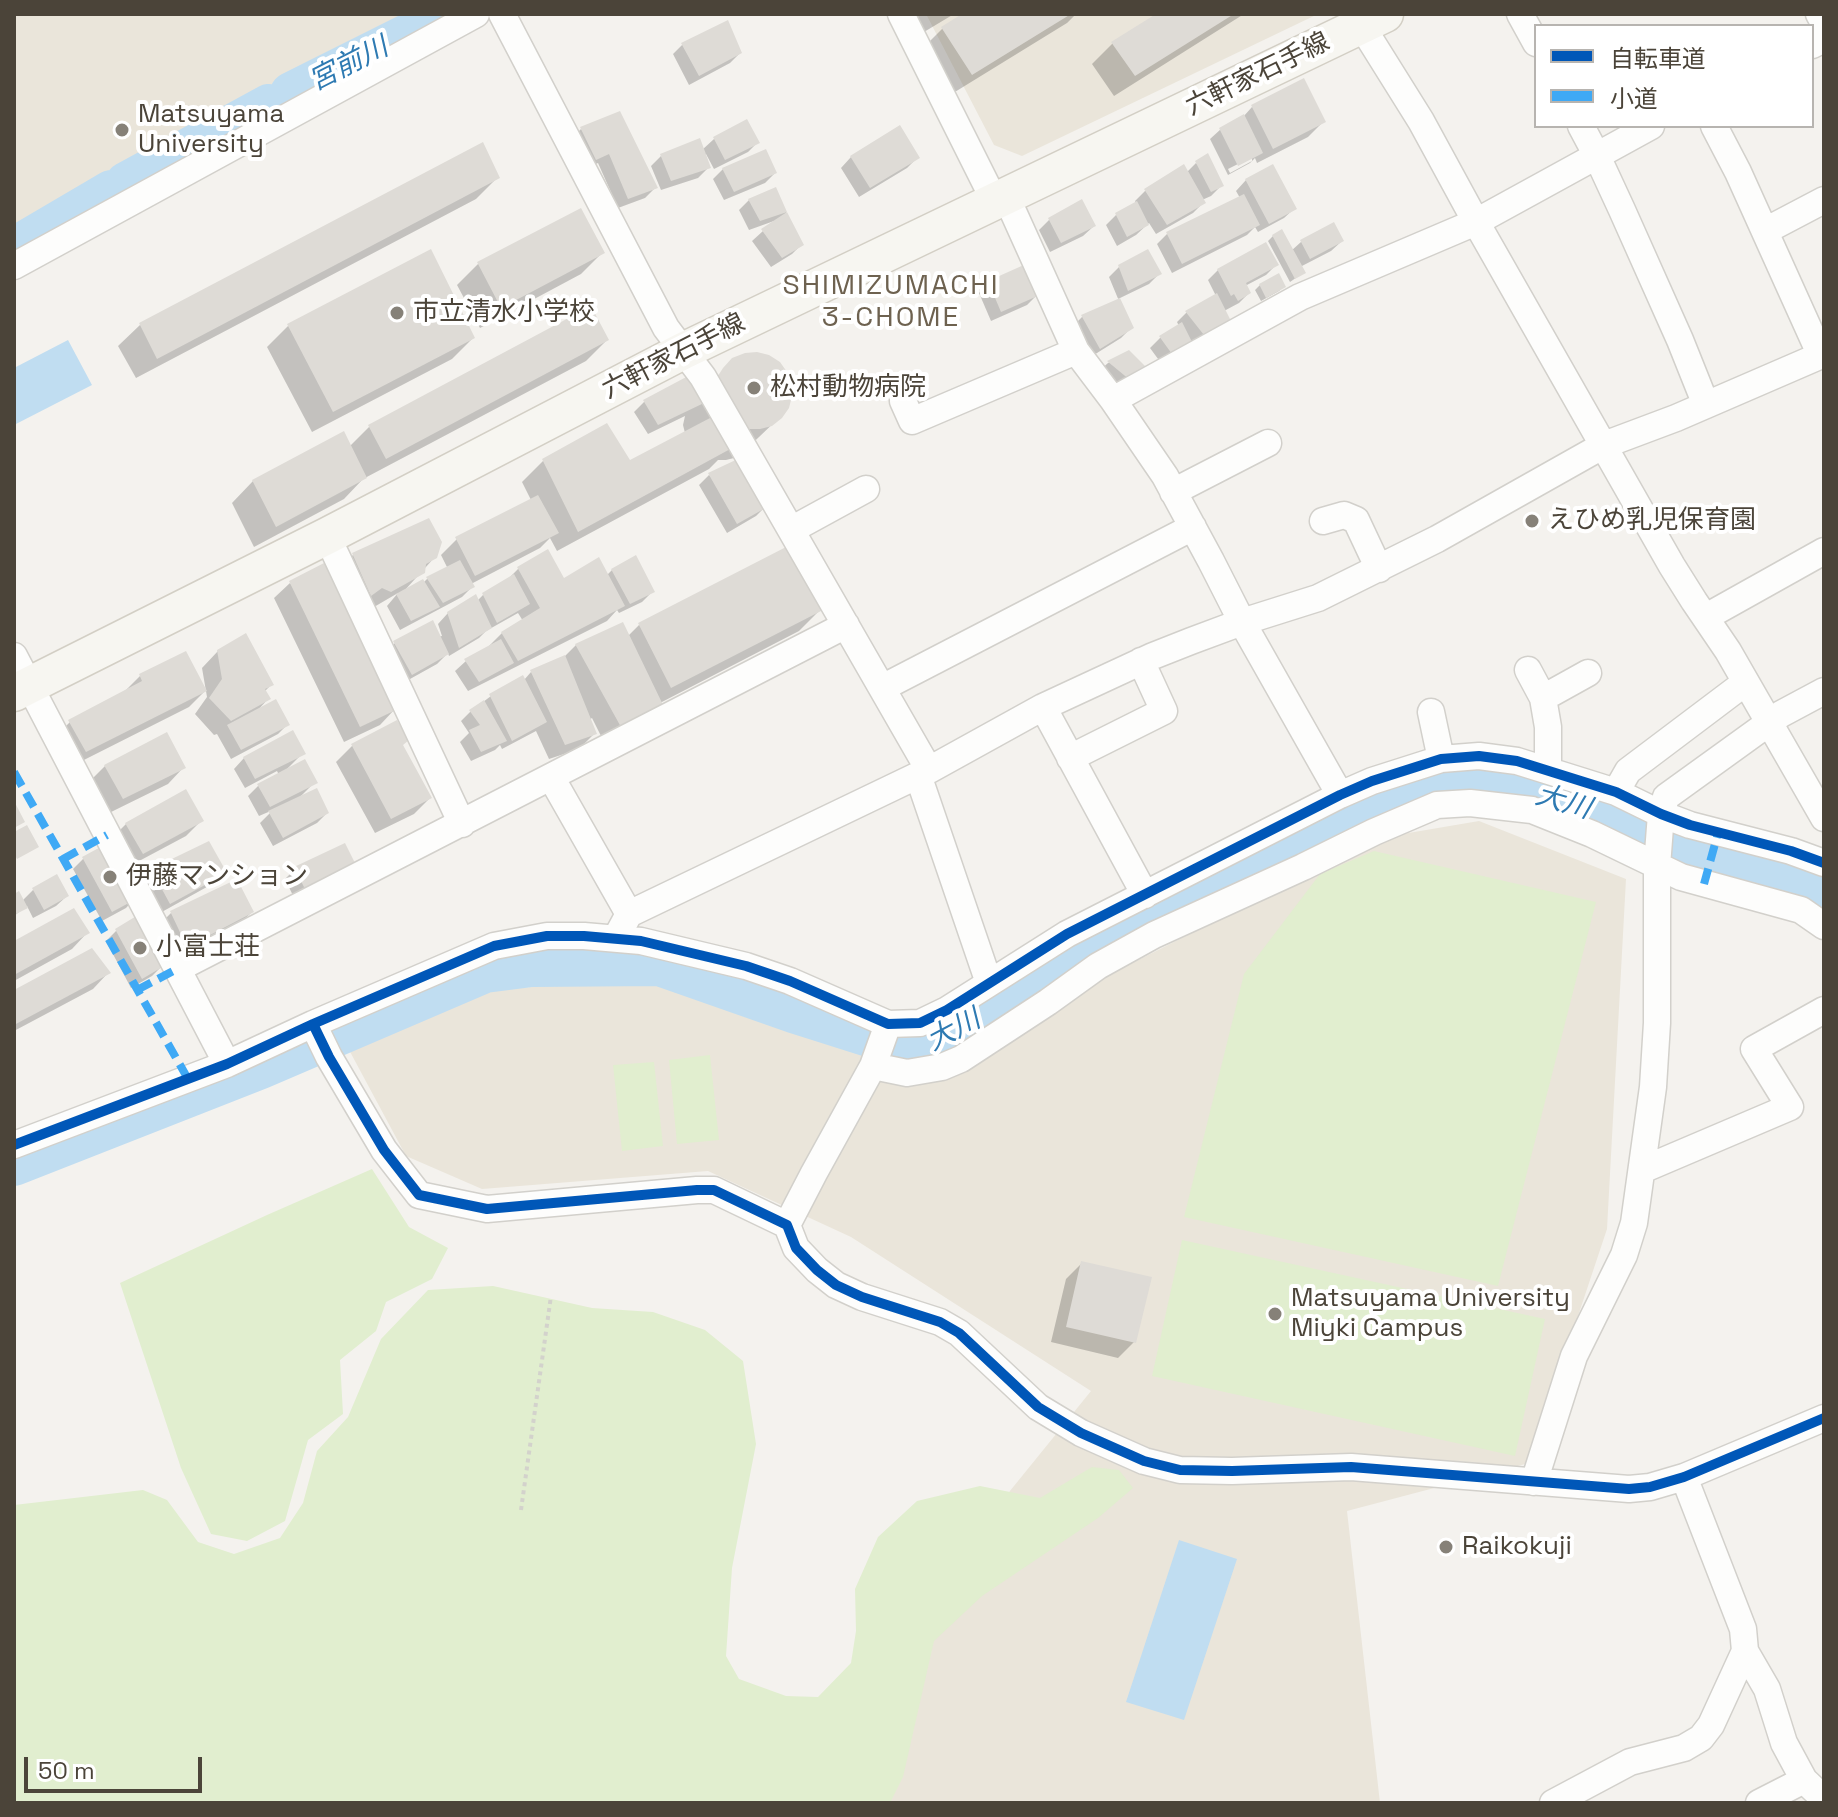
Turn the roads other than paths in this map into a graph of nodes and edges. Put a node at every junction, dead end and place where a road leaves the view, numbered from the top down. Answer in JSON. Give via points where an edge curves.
{"nodes":[{"id":1,"x":476,"y":14,"type":"edge"},
{"id":2,"x":502,"y":14,"type":"edge"},
{"id":3,"x":901,"y":14,"type":"edge"},
{"id":4,"x":1520,"y":14,"type":"edge"},
{"id":5,"x":1819,"y":14,"type":"edge"},
{"id":6,"x":1373,"y":20,"type":"edge"},
{"id":7,"x":1824,"y":23,"type":"edge"},
{"id":8,"x":1534,"y":39,"type":"edge"},
{"id":9,"x":1582,"y":128,"type":"edge"},
{"id":10,"x":1647,"y":128,"type":"edge"},
{"id":11,"x":1715,"y":128,"type":"edge"},
{"id":12,"x":1597,"y":156,"type":"junction"},
{"id":13,"x":1001,"y":199,"type":"junction"},
{"id":14,"x":1824,"y":200,"type":"edge"},
{"id":15,"x":1476,"y":222,"type":"junction"},
{"id":16,"x":1765,"y":231,"type":"junction"},
{"id":17,"x":14,"y":266,"type":"edge"},
{"id":18,"x":683,"y":351,"type":"junction"},
{"id":19,"x":1076,"y":351,"type":"junction"},
{"id":20,"x":1823,"y":355,"type":"edge"},
{"id":21,"x":1113,"y":400,"type":"junction"},
{"id":22,"x":903,"y":401,"type":"dead end"},
{"id":23,"x":1706,"y":405,"type":"junction"},
{"id":24,"x":1268,"y":443,"type":"dead end"},
{"id":25,"x":1604,"y":445,"type":"junction"},
{"id":26,"x":866,"y":489,"type":"dead end"},
{"id":27,"x":1173,"y":492,"type":"junction"},
{"id":28,"x":1323,"y":521,"type":"dead end"},
{"id":29,"x":1193,"y":527,"type":"junction"},
{"id":30,"x":791,"y":530,"type":"junction"},
{"id":31,"x":327,"y":536,"type":"junction"},
{"id":32,"x":1824,"y":551,"type":"edge"},
{"id":33,"x":1379,"y":569,"type":"junction"},
{"id":34,"x":1706,"y":617,"type":"junction"},
{"id":35,"x":1242,"y":622,"type":"junction"},
{"id":36,"x":846,"y":625,"type":"junction"},
{"id":37,"x":1141,"y":661,"type":"junction"},
{"id":38,"x":1528,"y":670,"type":"dead end"},
{"id":39,"x":1588,"y":673,"type":"dead end"},
{"id":40,"x":19,"y":678,"type":"edge"},
{"id":41,"x":1746,"y":682,"type":"junction"},
{"id":42,"x":882,"y":688,"type":"junction"},
{"id":43,"x":1824,"y":691,"type":"edge"},
{"id":44,"x":1543,"y":698,"type":"junction"},
{"id":45,"x":1043,"y":707,"type":"junction"},
{"id":46,"x":1431,"y":712,"type":"dead end"},
{"id":47,"x":1770,"y":722,"type":"junction"},
{"id":48,"x":1070,"y":758,"type":"junction"},
{"id":49,"x":1441,"y":759,"type":"junction"},
{"id":50,"x":1548,"y":770,"type":"junction"},
{"id":51,"x":923,"y":772,"type":"junction"},
{"id":52,"x":551,"y":777,"type":"junction"},
{"id":53,"x":1616,"y":792,"type":"junction"},
{"id":54,"x":1340,"y":795,"type":"junction"},
{"id":55,"x":1824,"y":818,"type":"edge"},
{"id":56,"x":1660,"y":820,"type":"junction"},
{"id":57,"x":462,"y":824,"type":"junction"},
{"id":58,"x":1657,"y":863,"type":"junction"},
{"id":59,"x":1824,"y":863,"type":"edge"},
{"id":60,"x":1145,"y":895,"type":"junction"},
{"id":61,"x":629,"y":914,"type":"junction"},
{"id":62,"x":1824,"y":926,"type":"edge"},
{"id":63,"x":616,"y":938,"type":"junction"},
{"id":64,"x":177,"y":969,"type":"junction"},
{"id":65,"x":989,"y":983,"type":"junction"},
{"id":66,"x":1824,"y":1010,"type":"edge"},
{"id":67,"x":315,"y":1027,"type":"junction"},
{"id":68,"x":887,"y":1028,"type":"junction"},
{"id":69,"x":874,"y":1063,"type":"junction"},
{"id":70,"x":227,"y":1064,"type":"junction"},
{"id":71,"x":14,"y":1145,"type":"edge"},
{"id":72,"x":1642,"y":1170,"type":"junction"},
{"id":73,"x":787,"y":1225,"type":"junction"},
{"id":74,"x":1824,"y":1418,"type":"edge"},
{"id":75,"x":1684,"y":1477,"type":"junction"},
{"id":76,"x":1534,"y":1482,"type":"junction"},
{"id":77,"x":1745,"y":1651,"type":"junction"},
{"id":78,"x":1804,"y":1780,"type":"junction"},
{"id":79,"x":1824,"y":1799,"type":"edge"},
{"id":80,"x":1553,"y":1803,"type":"edge"},
{"id":81,"x":1759,"y":1803,"type":"edge"}],
"edges":[{"from":1,"to":17,"type":"street"},
{"from":2,"to":18,"type":"street","via":[[666,328]]},
{"from":3,"to":13,"type":"street"},
{"from":4,"to":8,"type":"street"},
{"from":5,"to":7,"type":"street"},
{"from":6,"to":13,"type":"main road","name":"六軒家石手線"},
{"from":6,"to":15,"type":"street"},
{"from":9,"to":12,"type":"street"},
{"from":10,"to":12,"type":"street"},
{"from":11,"to":16,"type":"street"},
{"from":12,"to":15,"type":"street"},
{"from":12,"to":23,"type":"street"},
{"from":13,"to":18,"type":"main road","name":"六軒家石手線"},
{"from":13,"to":19,"type":"street"},
{"from":14,"to":16,"type":"street"},
{"from":15,"to":21,"type":"street","via":[[1300,297]]},
{"from":15,"to":25,"type":"street"},
{"from":16,"to":20,"type":"street"},
{"from":18,"to":30,"type":"street"},
{"from":18,"to":31,"type":"main road","name":"六軒家石手線"},
{"from":19,"to":21,"type":"street"},
{"from":19,"to":22,"type":"street","via":[[912,421]]},
{"from":20,"to":23,"type":"street"},
{"from":21,"to":27,"type":"street"},
{"from":23,"to":25,"type":"street"},
{"from":24,"to":27,"type":"street"},
{"from":25,"to":33,"type":"street"},
{"from":25,"to":34,"type":"street"},
{"from":26,"to":30,"type":"street"},
{"from":27,"to":29,"type":"street"},
{"from":28,"to":33,"type":"street","via":[[1344,515],[1356,520]]},
{"from":29,"to":35,"type":"street"},
{"from":29,"to":42,"type":"street"},
{"from":30,"to":36,"type":"street"},
{"from":31,"to":40,"type":"main road","name":"六軒家石手線"},
{"from":31,"to":57,"type":"street"},
{"from":32,"to":34,"type":"street"},
{"from":33,"to":35,"type":"street","via":[[1318,598]]},
{"from":34,"to":41,"type":"street"},
{"from":35,"to":37,"type":"street"},
{"from":35,"to":54,"type":"street"},
{"from":36,"to":42,"type":"street"},
{"from":36,"to":52,"type":"street"},
{"from":37,"to":45,"type":"street"},
{"from":37,"to":48,"type":"street","via":[[1164,711]]},
{"from":38,"to":44,"type":"street"},
{"from":39,"to":44,"type":"street"},
{"from":40,"to":64,"type":"street"},
{"from":41,"to":47,"type":"street"},
{"from":41,"to":53,"type":"street","via":[[1628,771]]},
{"from":42,"to":51,"type":"street"},
{"from":43,"to":47,"type":"street"},
{"from":44,"to":50,"type":"street"},
{"from":45,"to":48,"type":"street"},
{"from":45,"to":51,"type":"street"},
{"from":46,"to":49,"type":"street"},
{"from":47,"to":55,"type":"street"},
{"from":47,"to":56,"type":"street","via":[[1666,797]]},
{"from":48,"to":60,"type":"street"},
{"from":49,"to":50,"type":"street","via":[[1479,756]]},
{"from":49,"to":54,"type":"street"},
{"from":50,"to":53,"type":"street"},
{"from":51,"to":61,"type":"street"},
{"from":51,"to":65,"type":"street"},
{"from":52,"to":57,"type":"street"},
{"from":52,"to":61,"type":"street"},
{"from":53,"to":56,"type":"street"},
{"from":54,"to":60,"type":"street"},
{"from":56,"to":58,"type":"street"},
{"from":56,"to":59,"type":"street"},
{"from":57,"to":64,"type":"street"},
{"from":58,"to":62,"type":"street","via":[[1681,877],[1801,910]]},
{"from":58,"to":69,"type":"street","via":[[1532,810],[1437,805],[1154,935],[1098,966],[961,1059],[907,1073]]},
{"from":58,"to":72,"type":"street","via":[[1657,1023]]},
{"from":60,"to":65,"type":"street","via":[[1067,934]]},
{"from":61,"to":63,"type":"street"},
{"from":63,"to":67,"type":"street","via":[[547,936],[494,946]]},
{"from":63,"to":68,"type":"street","via":[[746,966]]},
{"from":64,"to":70,"type":"street"},
{"from":65,"to":68,"type":"street","via":[[920,1023]]},
{"from":66,"to":72,"type":"street","via":[[1754,1049],[1790,1107]]},
{"from":67,"to":70,"type":"street"},
{"from":67,"to":73,"type":"street","via":[[384,1150],[419,1195],[487,1209],[714,1190]]},
{"from":68,"to":69,"type":"street"},
{"from":69,"to":73,"type":"street"},
{"from":70,"to":71,"type":"street"},
{"from":72,"to":76,"type":"street","via":[[1624,1255],[1574,1356]]},
{"from":73,"to":76,"type":"street","via":[[796,1248],[836,1285],[940,1322],[959,1333],[1038,1407],[1144,1461],[1180,1470],[1351,1467]]},
{"from":74,"to":75,"type":"street"},
{"from":75,"to":76,"type":"street","via":[[1629,1489]]},
{"from":75,"to":77,"type":"street","via":[[1743,1629]]},
{"from":77,"to":78,"type":"street","via":[[1767,1689],[1784,1743]]},
{"from":77,"to":80,"type":"street","via":[[1701,1738],[1684,1748],[1630,1762]]},
{"from":78,"to":79,"type":"street"},
{"from":78,"to":81,"type":"street"}]}
